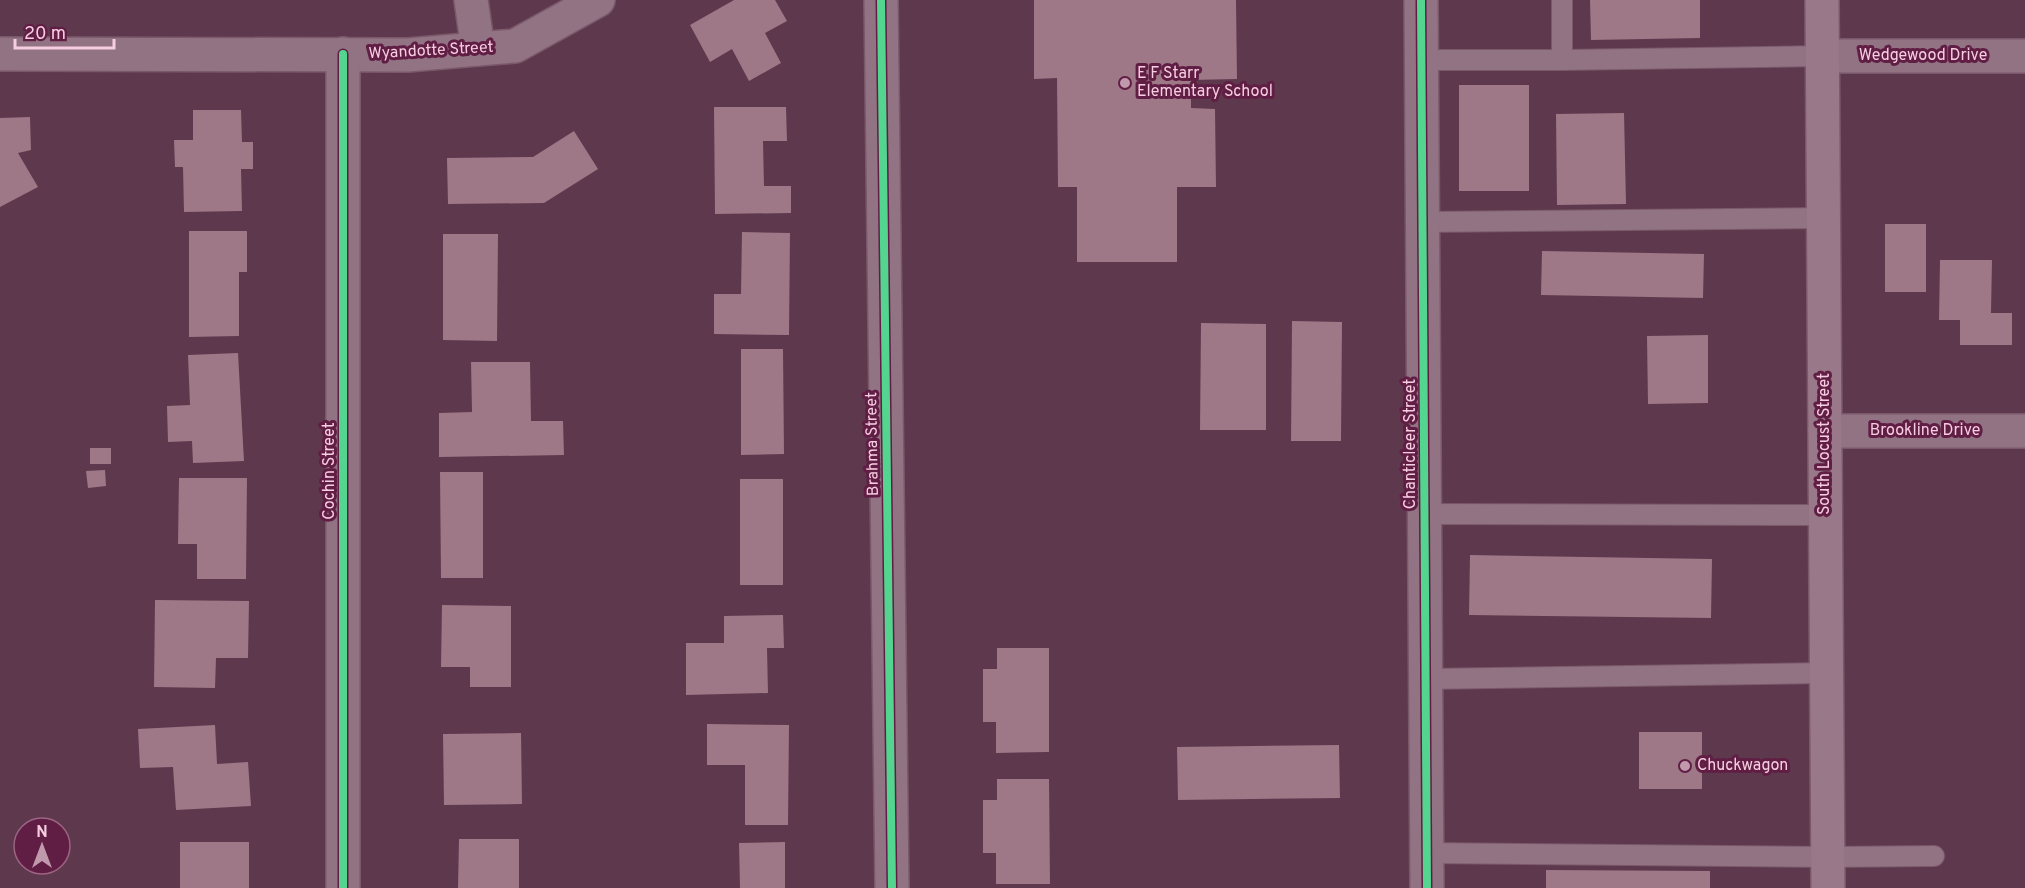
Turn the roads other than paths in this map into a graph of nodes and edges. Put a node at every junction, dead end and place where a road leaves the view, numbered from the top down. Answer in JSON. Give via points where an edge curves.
{"nodes":[{"id":1,"x":471,"y":0,"type":"edge"},
{"id":2,"x":598,"y":0,"type":"edge"},
{"id":3,"x":881,"y":0,"type":"edge"},
{"id":4,"x":1421,"y":0,"type":"edge"},
{"id":5,"x":1562,"y":0,"type":"edge"},
{"id":6,"x":1822,"y":0,"type":"edge"},
{"id":7,"x":478,"y":49,"type":"junction"},
{"id":8,"x":0,"y":54,"type":"edge"},
{"id":9,"x":343,"y":54,"type":"junction"},
{"id":10,"x":1822,"y":56,"type":"junction"},
{"id":11,"x":2025,"y":56,"type":"edge"},
{"id":12,"x":1421,"y":60,"type":"junction"},
{"id":13,"x":1562,"y":60,"type":"junction"},
{"id":14,"x":1822,"y":218,"type":"junction"},
{"id":15,"x":1423,"y":222,"type":"junction"},
{"id":16,"x":1825,"y":431,"type":"junction"},
{"id":17,"x":2025,"y":431,"type":"edge"},
{"id":18,"x":1425,"y":513,"type":"junction"},
{"id":19,"x":1825,"y":515,"type":"junction"},
{"id":20,"x":1825,"y":673,"type":"junction"},
{"id":21,"x":1426,"y":679,"type":"junction"},
{"id":22,"x":1427,"y":854,"type":"junction"},
{"id":23,"x":1934,"y":856,"type":"dead end"},
{"id":24,"x":1828,"y":873,"type":"edge"},
{"id":25,"x":343,"y":888,"type":"edge"},
{"id":26,"x":892,"y":888,"type":"edge"},
{"id":27,"x":1427,"y":888,"type":"edge"}],
"edges":[{"from":1,"to":7,"type":"street"},
{"from":2,"to":7,"type":"street","name":"Wyandotte Street","via":[[515,46]]},
{"from":3,"to":26,"type":"street","name":"Brahma Street"},
{"from":4,"to":12,"type":"street","name":"Chanticleer Street"},
{"from":5,"to":13,"type":"lane"},
{"from":6,"to":10,"type":"main road","name":"South Locust Street"},
{"from":7,"to":9,"type":"street","name":"Wyandotte Street","via":[[408,55]]},
{"from":8,"to":9,"type":"street","name":"Wyandotte Street"},
{"from":9,"to":25,"type":"street","name":"Cochin Street"},
{"from":10,"to":11,"type":"street","name":"Wedgewood Drive"},
{"from":10,"to":13,"type":"lane"},
{"from":10,"to":14,"type":"main road","name":"South Locust Street"},
{"from":12,"to":13,"type":"lane"},
{"from":12,"to":15,"type":"street","name":"Chanticleer Street"},
{"from":14,"to":15,"type":"lane"},
{"from":14,"to":16,"type":"main road","name":"South Locust Street"},
{"from":15,"to":18,"type":"street","name":"Chanticleer Street"},
{"from":16,"to":17,"type":"street","name":"Brookline Drive"},
{"from":16,"to":19,"type":"main road","name":"South Locust Street"},
{"from":18,"to":19,"type":"lane"},
{"from":18,"to":21,"type":"street","name":"Chanticleer Street"},
{"from":19,"to":20,"type":"main road","name":"South Locust Street"},
{"from":20,"to":21,"type":"lane"},
{"from":20,"to":24,"type":"main road","name":"South Locust Street"},
{"from":21,"to":22,"type":"street","name":"Chanticleer Street"},
{"from":22,"to":24,"type":"lane"},
{"from":22,"to":27,"type":"street","name":"Chanticleer Street"},
{"from":23,"to":24,"type":"lane"}]}
